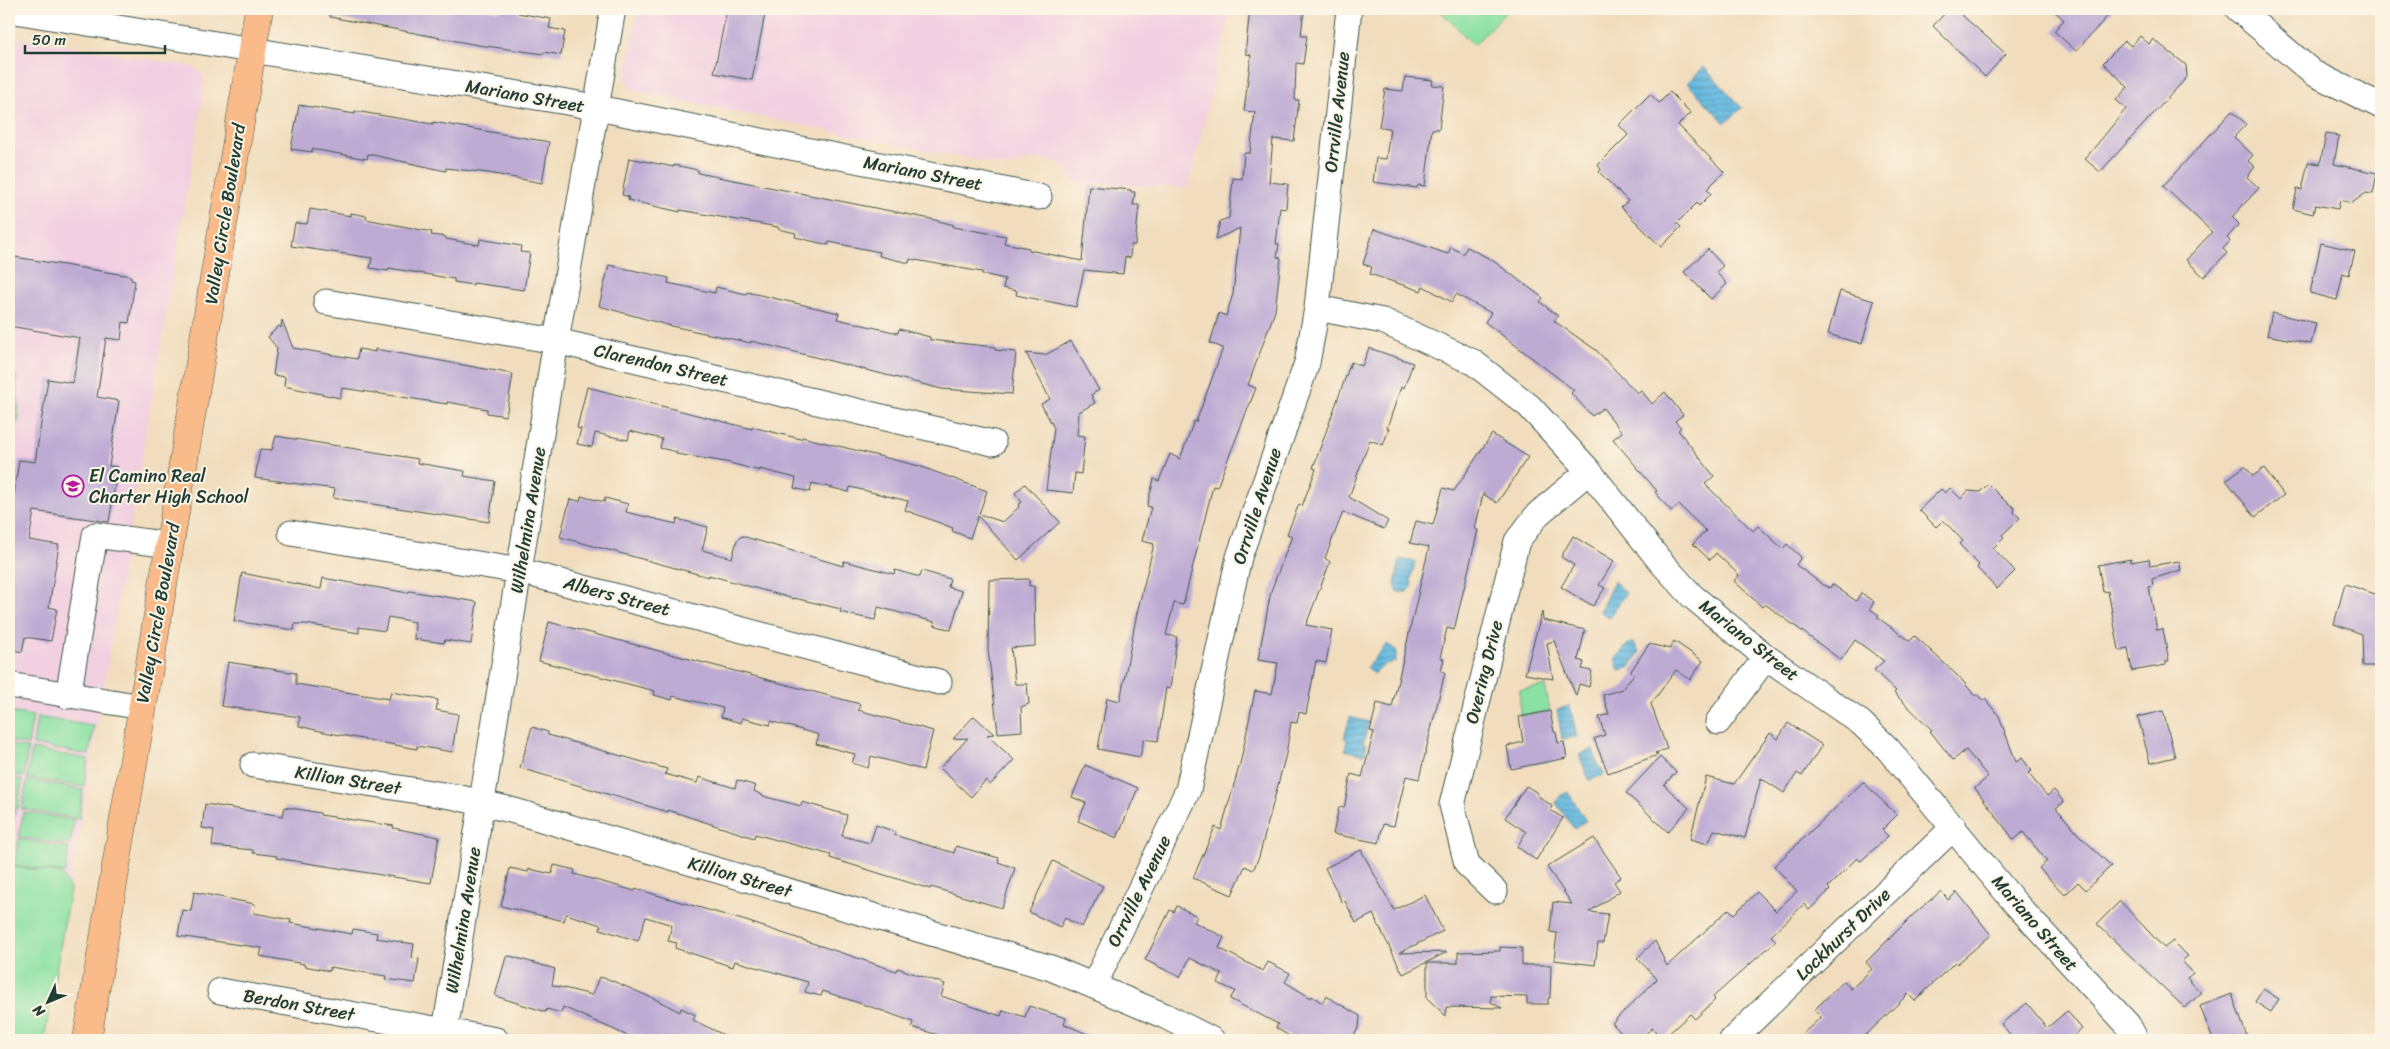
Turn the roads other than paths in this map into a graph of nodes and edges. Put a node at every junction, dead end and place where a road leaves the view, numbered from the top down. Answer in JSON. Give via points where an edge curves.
{"nodes":[{"id":1,"x":258,"y":9,"type":"edge"},
{"id":2,"x":613,"y":9,"type":"edge"},
{"id":3,"x":1349,"y":9,"type":"edge"},
{"id":4,"x":2238,"y":9,"type":"edge"},
{"id":5,"x":9,"y":10,"type":"edge"},
{"id":6,"x":252,"y":51,"type":"junction"},
{"id":7,"x":2381,"y":106,"type":"edge"},
{"id":8,"x":595,"y":108,"type":"junction"},
{"id":9,"x":1039,"y":197,"type":"dead end"},
{"id":10,"x":326,"y":302,"type":"dead end"},
{"id":11,"x":1317,"y":308,"type":"junction"},
{"id":12,"x":556,"y":340,"type":"junction"},
{"id":13,"x":993,"y":443,"type":"dead end"},
{"id":14,"x":1589,"y":471,"type":"junction"},
{"id":15,"x":291,"y":533,"type":"dead end"},
{"id":16,"x":170,"y":545,"type":"junction"},
{"id":17,"x":520,"y":571,"type":"junction"},
{"id":18,"x":1766,"y":657,"type":"junction"},
{"id":19,"x":939,"y":682,"type":"dead end"},
{"id":20,"x":9,"y":685,"type":"edge"},
{"id":21,"x":68,"y":696,"type":"junction"},
{"id":22,"x":142,"y":707,"type":"junction"},
{"id":23,"x":1718,"y":722,"type":"dead end"},
{"id":24,"x":254,"y":766,"type":"dead end"},
{"id":25,"x":482,"y":803,"type":"junction"},
{"id":26,"x":1954,"y":827,"type":"junction"},
{"id":27,"x":1495,"y":890,"type":"dead end"},
{"id":28,"x":1094,"y":985,"type":"junction"},
{"id":29,"x":220,"y":991,"type":"dead end"},
{"id":30,"x":445,"y":1031,"type":"junction"},
{"id":31,"x":87,"y":1040,"type":"edge"},
{"id":32,"x":496,"y":1040,"type":"edge"},
{"id":33,"x":1212,"y":1040,"type":"edge"},
{"id":34,"x":1732,"y":1040,"type":"edge"},
{"id":35,"x":2136,"y":1040,"type":"edge"}],
"edges":[{"from":1,"to":6,"type":"main road","name":"Valley Circle Boulevard"},
{"from":2,"to":8,"type":"street","name":"Wilhelmina Avenue"},
{"from":3,"to":11,"type":"street","name":"Orrville Avenue"},
{"from":4,"to":7,"type":"street","via":[[2313,73]]},
{"from":5,"to":6,"type":"street","name":"Mariano Street"},
{"from":6,"to":8,"type":"street","name":"Mariano Street"},
{"from":6,"to":16,"type":"main road","name":"Valley Circle Boulevard"},
{"from":8,"to":9,"type":"street","name":"Mariano Street"},
{"from":8,"to":12,"type":"street","name":"Wilhelmina Avenue"},
{"from":10,"to":12,"type":"street","name":"Clarendon Street"},
{"from":11,"to":14,"type":"street","name":"Mariano Street","via":[[1383,321],[1473,362],[1530,406]]},
{"from":11,"to":28,"type":"street","name":"Orrville Avenue","via":[[1306,363],[1239,556],[1188,790]]},
{"from":12,"to":13,"type":"street","name":"Clarendon Street"},
{"from":12,"to":17,"type":"street","name":"Wilhelmina Avenue"},
{"from":14,"to":18,"type":"street","name":"Mariano Street","via":[[1660,562],[1692,596]]},
{"from":14,"to":27,"type":"street","name":"Overing Drive","via":[[1538,514],[1517,540],[1452,805],[1467,864]]},
{"from":15,"to":17,"type":"street","name":"Albers Street"},
{"from":16,"to":21,"type":"street","via":[[95,535]]},
{"from":16,"to":22,"type":"main road","name":"Valley Circle Boulevard"},
{"from":17,"to":19,"type":"street","name":"Albers Street"},
{"from":17,"to":25,"type":"street","name":"Wilhelmina Avenue"},
{"from":18,"to":23,"type":"street"},
{"from":18,"to":26,"type":"street","name":"Mariano Street","via":[[1860,723],[1888,749]]},
{"from":20,"to":21,"type":"street"},
{"from":21,"to":22,"type":"street"},
{"from":22,"to":31,"type":"main road","name":"Valley Circle Boulevard"},
{"from":24,"to":25,"type":"street","name":"Killion Street"},
{"from":25,"to":28,"type":"street","name":"Killion Street","via":[[1050,968]]},
{"from":25,"to":30,"type":"street","name":"Wilhelmina Avenue"},
{"from":26,"to":34,"type":"street","name":"Lockhurst Drive"},
{"from":26,"to":35,"type":"street","name":"Mariano Street","via":[[2016,904],[2128,1025]]},
{"from":28,"to":33,"type":"street","name":"Killion Street"},
{"from":29,"to":30,"type":"street","name":"Berdon Street"},
{"from":30,"to":32,"type":"street","name":"Berdon Street"}]}
